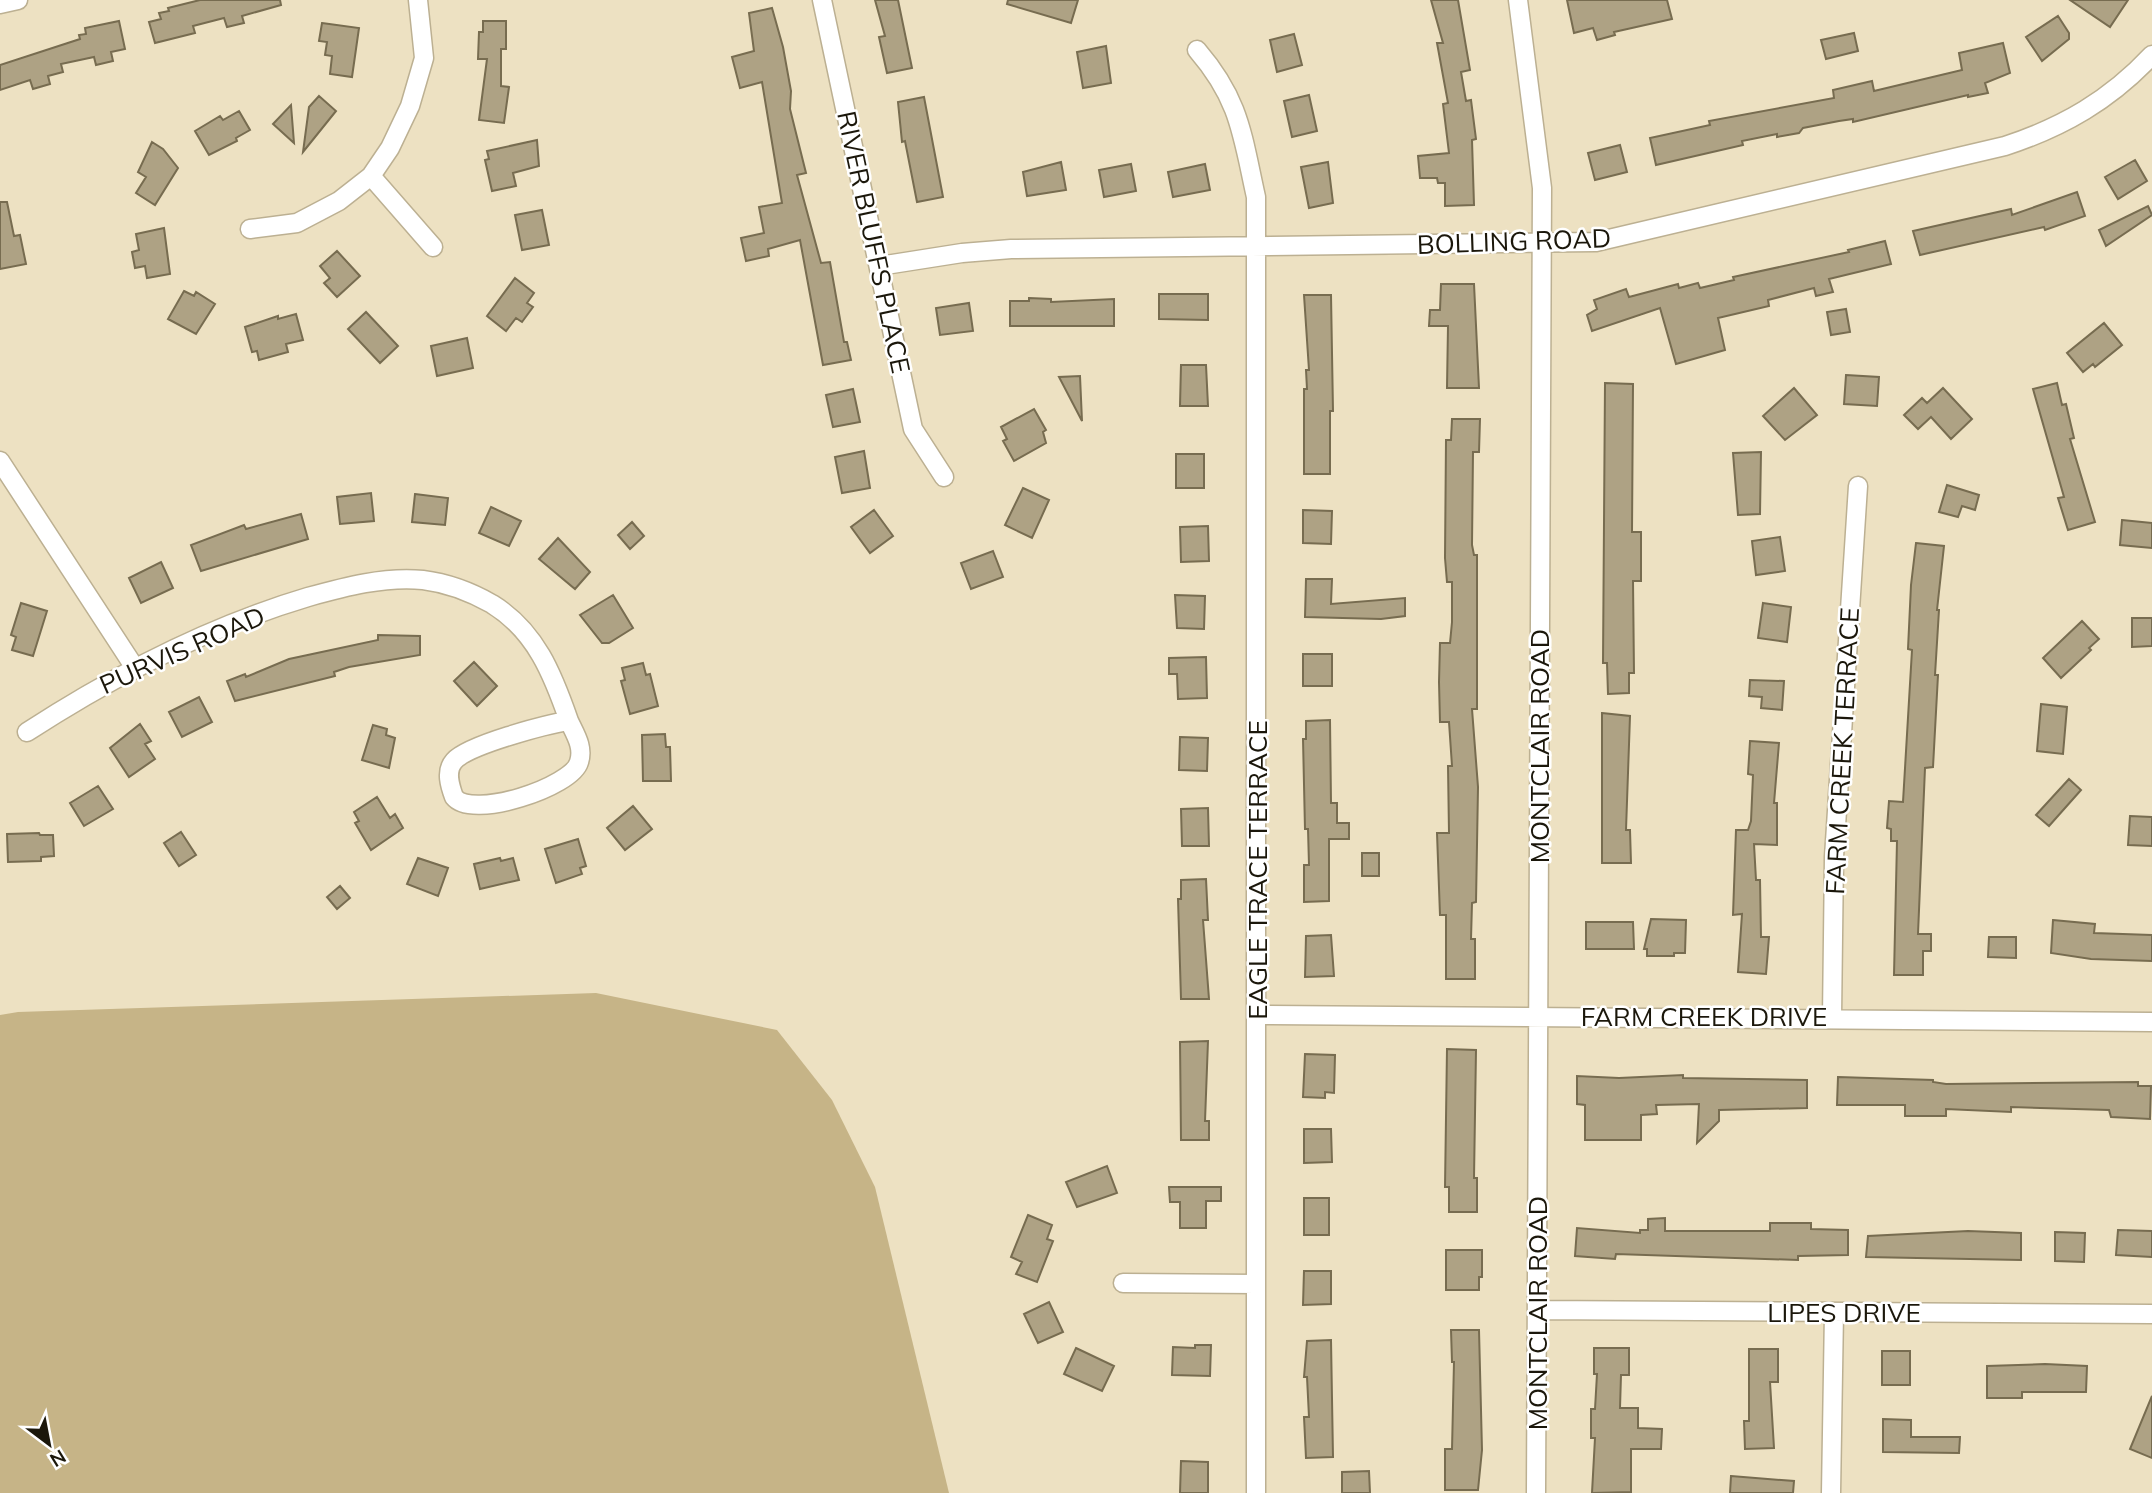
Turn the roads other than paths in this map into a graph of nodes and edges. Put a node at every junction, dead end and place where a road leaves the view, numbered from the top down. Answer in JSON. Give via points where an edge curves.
{"nodes":[{"id":1,"x":18,"y":0,"type":"edge"},
{"id":2,"x":418,"y":0,"type":"edge"},
{"id":3,"x":822,"y":0,"type":"edge"},
{"id":4,"x":1518,"y":0,"type":"edge"},
{"id":5,"x":0,"y":4,"type":"edge"},
{"id":6,"x":1197,"y":50,"type":"dead end"},
{"id":7,"x":2152,"y":55,"type":"edge"},
{"id":8,"x":371,"y":176,"type":"junction"},
{"id":9,"x":250,"y":229,"type":"dead end"},
{"id":10,"x":1542,"y":244,"type":"junction"},
{"id":11,"x":433,"y":247,"type":"dead end"},
{"id":12,"x":1256,"y":247,"type":"junction"},
{"id":13,"x":879,"y":266,"type":"junction"},
{"id":14,"x":0,"y":461,"type":"edge"},
{"id":15,"x":944,"y":477,"type":"dead end"},
{"id":16,"x":1858,"y":486,"type":"dead end"},
{"id":17,"x":135,"y":668,"type":"junction"},
{"id":18,"x":569,"y":721,"type":"junction"},
{"id":19,"x":27,"y":732,"type":"dead end"},
{"id":20,"x":1256,"y":1014,"type":"junction"},
{"id":21,"x":1538,"y":1016,"type":"junction"},
{"id":22,"x":1832,"y":1017,"type":"junction"},
{"id":23,"x":2152,"y":1022,"type":"edge"},
{"id":24,"x":1123,"y":1283,"type":"dead end"},
{"id":25,"x":1256,"y":1284,"type":"junction"},
{"id":26,"x":1536,"y":1310,"type":"junction"},
{"id":27,"x":1834,"y":1312,"type":"junction"},
{"id":28,"x":2152,"y":1314,"type":"edge"},
{"id":29,"x":1256,"y":1493,"type":"edge"},
{"id":30,"x":1536,"y":1493,"type":"edge"},
{"id":31,"x":1831,"y":1493,"type":"edge"}],
"edges":[{"from":1,"to":5,"type":"street"},
{"from":2,"to":8,"type":"street","via":[[424,58],[410,106]]},
{"from":3,"to":13,"type":"street","name":"RIVER BLUFFS PLACE"},
{"from":4,"to":10,"type":"street","name":"MONTCLAIR ROAD","via":[[1541,166]]},
{"from":6,"to":12,"type":"street","name":"EAGLE TRACE TERRACE","via":[[1233,101],[1256,197]]},
{"from":7,"to":10,"type":"street","name":"BOLLING ROAD","via":[[2118,89],[2079,116],[2005,146],[1635,234],[1596,242]]},
{"from":8,"to":9,"type":"street","via":[[339,201],[297,223]]},
{"from":8,"to":11,"type":"street"},
{"from":10,"to":12,"type":"street","name":"BOLLING ROAD"},
{"from":10,"to":21,"type":"street","name":"MONTCLAIR ROAD"},
{"from":12,"to":13,"type":"street","name":"BOLLING ROAD","via":[[1011,249]]},
{"from":12,"to":20,"type":"street","name":"EAGLE TRACE TERRACE"},
{"from":13,"to":15,"type":"street","name":"RIVER BLUFFS PLACE","via":[[913,429]]},
{"from":14,"to":17,"type":"street"},
{"from":16,"to":22,"type":"street","name":"FARM CREEK TERRACE","via":[[1834,857]]},
{"from":17,"to":18,"type":"street","name":"PURVIS ROAD","via":[[212,631],[295,601],[381,581],[422,580],[458,588],[493,605],[516,623],[550,669]]},
{"from":17,"to":19,"type":"street","name":"PURVIS ROAD"},
{"from":18,"to":18,"type":"street","name":"PURVIS ROAD","via":[[580,744],[580,759],[570,777],[490,805],[466,805],[454,797],[449,776],[452,762],[464,752]]},
{"from":20,"to":21,"type":"street","name":"FARM CREEK DRIVE"},
{"from":20,"to":25,"type":"street","name":"EAGLE TRACE TERRACE"},
{"from":21,"to":22,"type":"street","name":"FARM CREEK DRIVE"},
{"from":21,"to":26,"type":"street","name":"MONTCLAIR ROAD"},
{"from":22,"to":23,"type":"street","name":"FARM CREEK DRIVE"},
{"from":24,"to":25,"type":"street"},
{"from":25,"to":29,"type":"street","name":"EAGLE TRACE TERRACE"},
{"from":26,"to":27,"type":"street","name":"LIPES DRIVE"},
{"from":26,"to":30,"type":"street","name":"MONTCLAIR ROAD"},
{"from":27,"to":28,"type":"street","name":"LIPES DRIVE"},
{"from":27,"to":31,"type":"street"}]}
